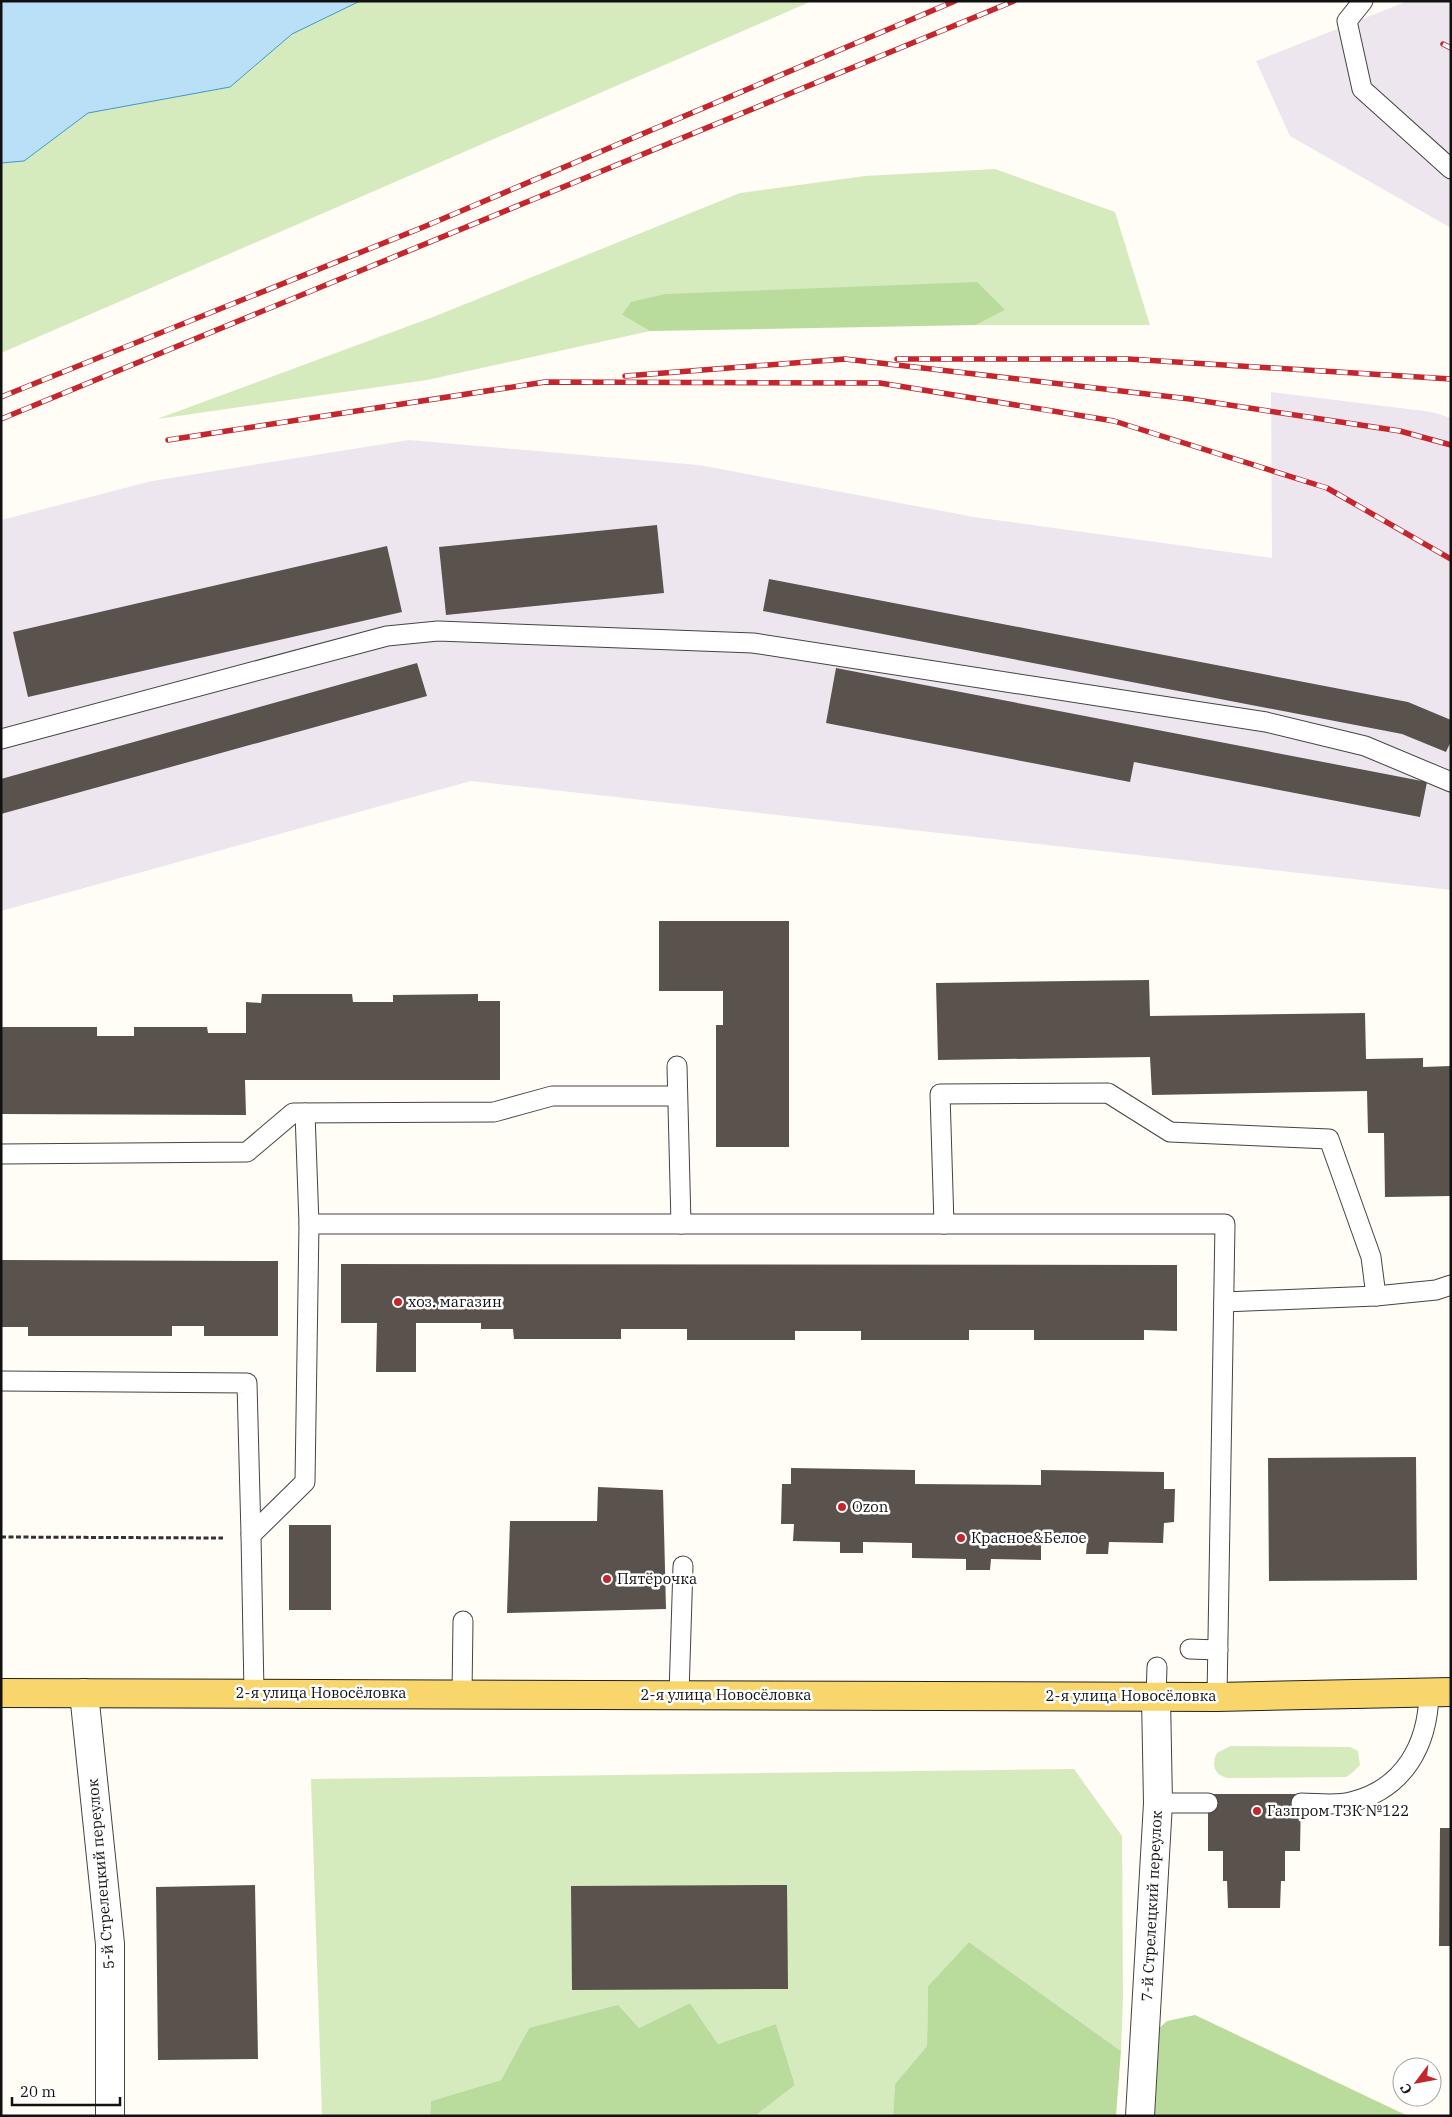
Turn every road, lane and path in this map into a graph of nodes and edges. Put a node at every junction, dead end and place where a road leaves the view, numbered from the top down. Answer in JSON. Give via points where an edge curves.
{"nodes":[{"id":1,"x":1363,"y":1,"type":"edge"},
{"id":2,"x":1451,"y":169,"type":"edge"},
{"id":3,"x":1,"y":739,"type":"edge"},
{"id":4,"x":1451,"y":782,"type":"edge"},
{"id":5,"x":677,"y":1066,"type":"dead end"},
{"id":6,"x":677,"y":1096,"type":"junction"},
{"id":7,"x":305,"y":1113,"type":"junction"},
{"id":8,"x":1,"y":1154,"type":"edge"},
{"id":9,"x":309,"y":1224,"type":"junction"},
{"id":10,"x":681,"y":1224,"type":"junction"},
{"id":11,"x":944,"y":1224,"type":"junction"},
{"id":12,"x":1451,"y":1285,"type":"edge"},
{"id":13,"x":1376,"y":1296,"type":"junction"},
{"id":14,"x":1224,"y":1302,"type":"junction"},
{"id":15,"x":1,"y":1381,"type":"edge"},
{"id":16,"x":251,"y":1534,"type":"junction"},
{"id":17,"x":1,"y":1537,"type":"edge"},
{"id":18,"x":683,"y":1566,"type":"dead end"},
{"id":19,"x":463,"y":1621,"type":"dead end"},
{"id":20,"x":1190,"y":1649,"type":"dead end"},
{"id":21,"x":1218,"y":1650,"type":"junction"},
{"id":22,"x":1157,"y":1667,"type":"dead end"},
{"id":23,"x":254,"y":1692,"type":"junction"},
{"id":24,"x":1440,"y":1692,"type":"edge"},
{"id":25,"x":1,"y":1693,"type":"edge"},
{"id":26,"x":84,"y":1693,"type":"junction"},
{"id":27,"x":462,"y":1693,"type":"junction"},
{"id":28,"x":680,"y":1694,"type":"junction"},
{"id":29,"x":1156,"y":1697,"type":"junction"},
{"id":30,"x":1217,"y":1697,"type":"junction"},
{"id":31,"x":1158,"y":1803,"type":"junction"},
{"id":32,"x":1208,"y":1803,"type":"dead end"},
{"id":33,"x":1301,"y":1803,"type":"dead end"},
{"id":34,"x":110,"y":2116,"type":"edge"},
{"id":35,"x":1140,"y":2116,"type":"edge"}],
"edges":[{"from":1,"to":2,"type":"lane","via":[[1347,21],[1362,89]]},
{"from":3,"to":4,"type":"lane","via":[[386,636],[438,631],[753,643],[1266,722],[1364,746]]},
{"from":5,"to":6,"type":"lane"},
{"from":6,"to":7,"type":"lane","via":[[552,1096],[494,1112]]},
{"from":6,"to":10,"type":"lane"},
{"from":7,"to":8,"type":"lane","via":[[293,1113],[247,1152]]},
{"from":7,"to":9,"type":"lane"},
{"from":9,"to":10,"type":"lane"},
{"from":9,"to":16,"type":"lane","via":[[305,1482]]},
{"from":10,"to":11,"type":"lane"},
{"from":11,"to":13,"type":"lane","via":[[940,1094],[1108,1093],[1170,1132],[1329,1139],[1371,1257]]},
{"from":11,"to":14,"type":"lane","via":[[1226,1224]]},
{"from":12,"to":13,"type":"lane","via":[[1436,1290]]},
{"from":13,"to":14,"type":"lane"},
{"from":14,"to":21,"type":"lane"},
{"from":15,"to":16,"type":"lane","via":[[247,1383]]},
{"from":16,"to":17,"type":"path","via":[[240,1538]]},
{"from":16,"to":23,"type":"lane"},
{"from":18,"to":28,"type":"lane"},
{"from":19,"to":27,"type":"lane"},
{"from":20,"to":21,"type":"lane"},
{"from":21,"to":30,"type":"lane"},
{"from":22,"to":29,"type":"lane"},
{"from":23,"to":26,"type":"main road","name":"2-я улица Новосёловка"},
{"from":23,"to":27,"type":"main road","name":"2-я улица Новосёловка"},
{"from":24,"to":30,"type":"main road","name":"2-я улица Новосёловка"},
{"from":24,"to":33,"type":"lane","via":[[1429,1714],[1422,1740],[1403,1771],[1377,1792],[1349,1802]]},
{"from":25,"to":26,"type":"main road","name":"2-я улица Новосёловка"},
{"from":26,"to":34,"type":"street","name":"5-й Стрелецкий переулок","via":[[110,1944]]},
{"from":27,"to":28,"type":"main road","name":"2-я улица Новосёловка"},
{"from":28,"to":29,"type":"main road","name":"2-я улица Новосёловка"},
{"from":29,"to":30,"type":"main road","name":"2-я улица Новосёловка"},
{"from":29,"to":31,"type":"street","name":"7-й Стрелецкий переулок"},
{"from":31,"to":32,"type":"lane"},
{"from":31,"to":35,"type":"street","name":"7-й Стрелецкий переулок"}]}
